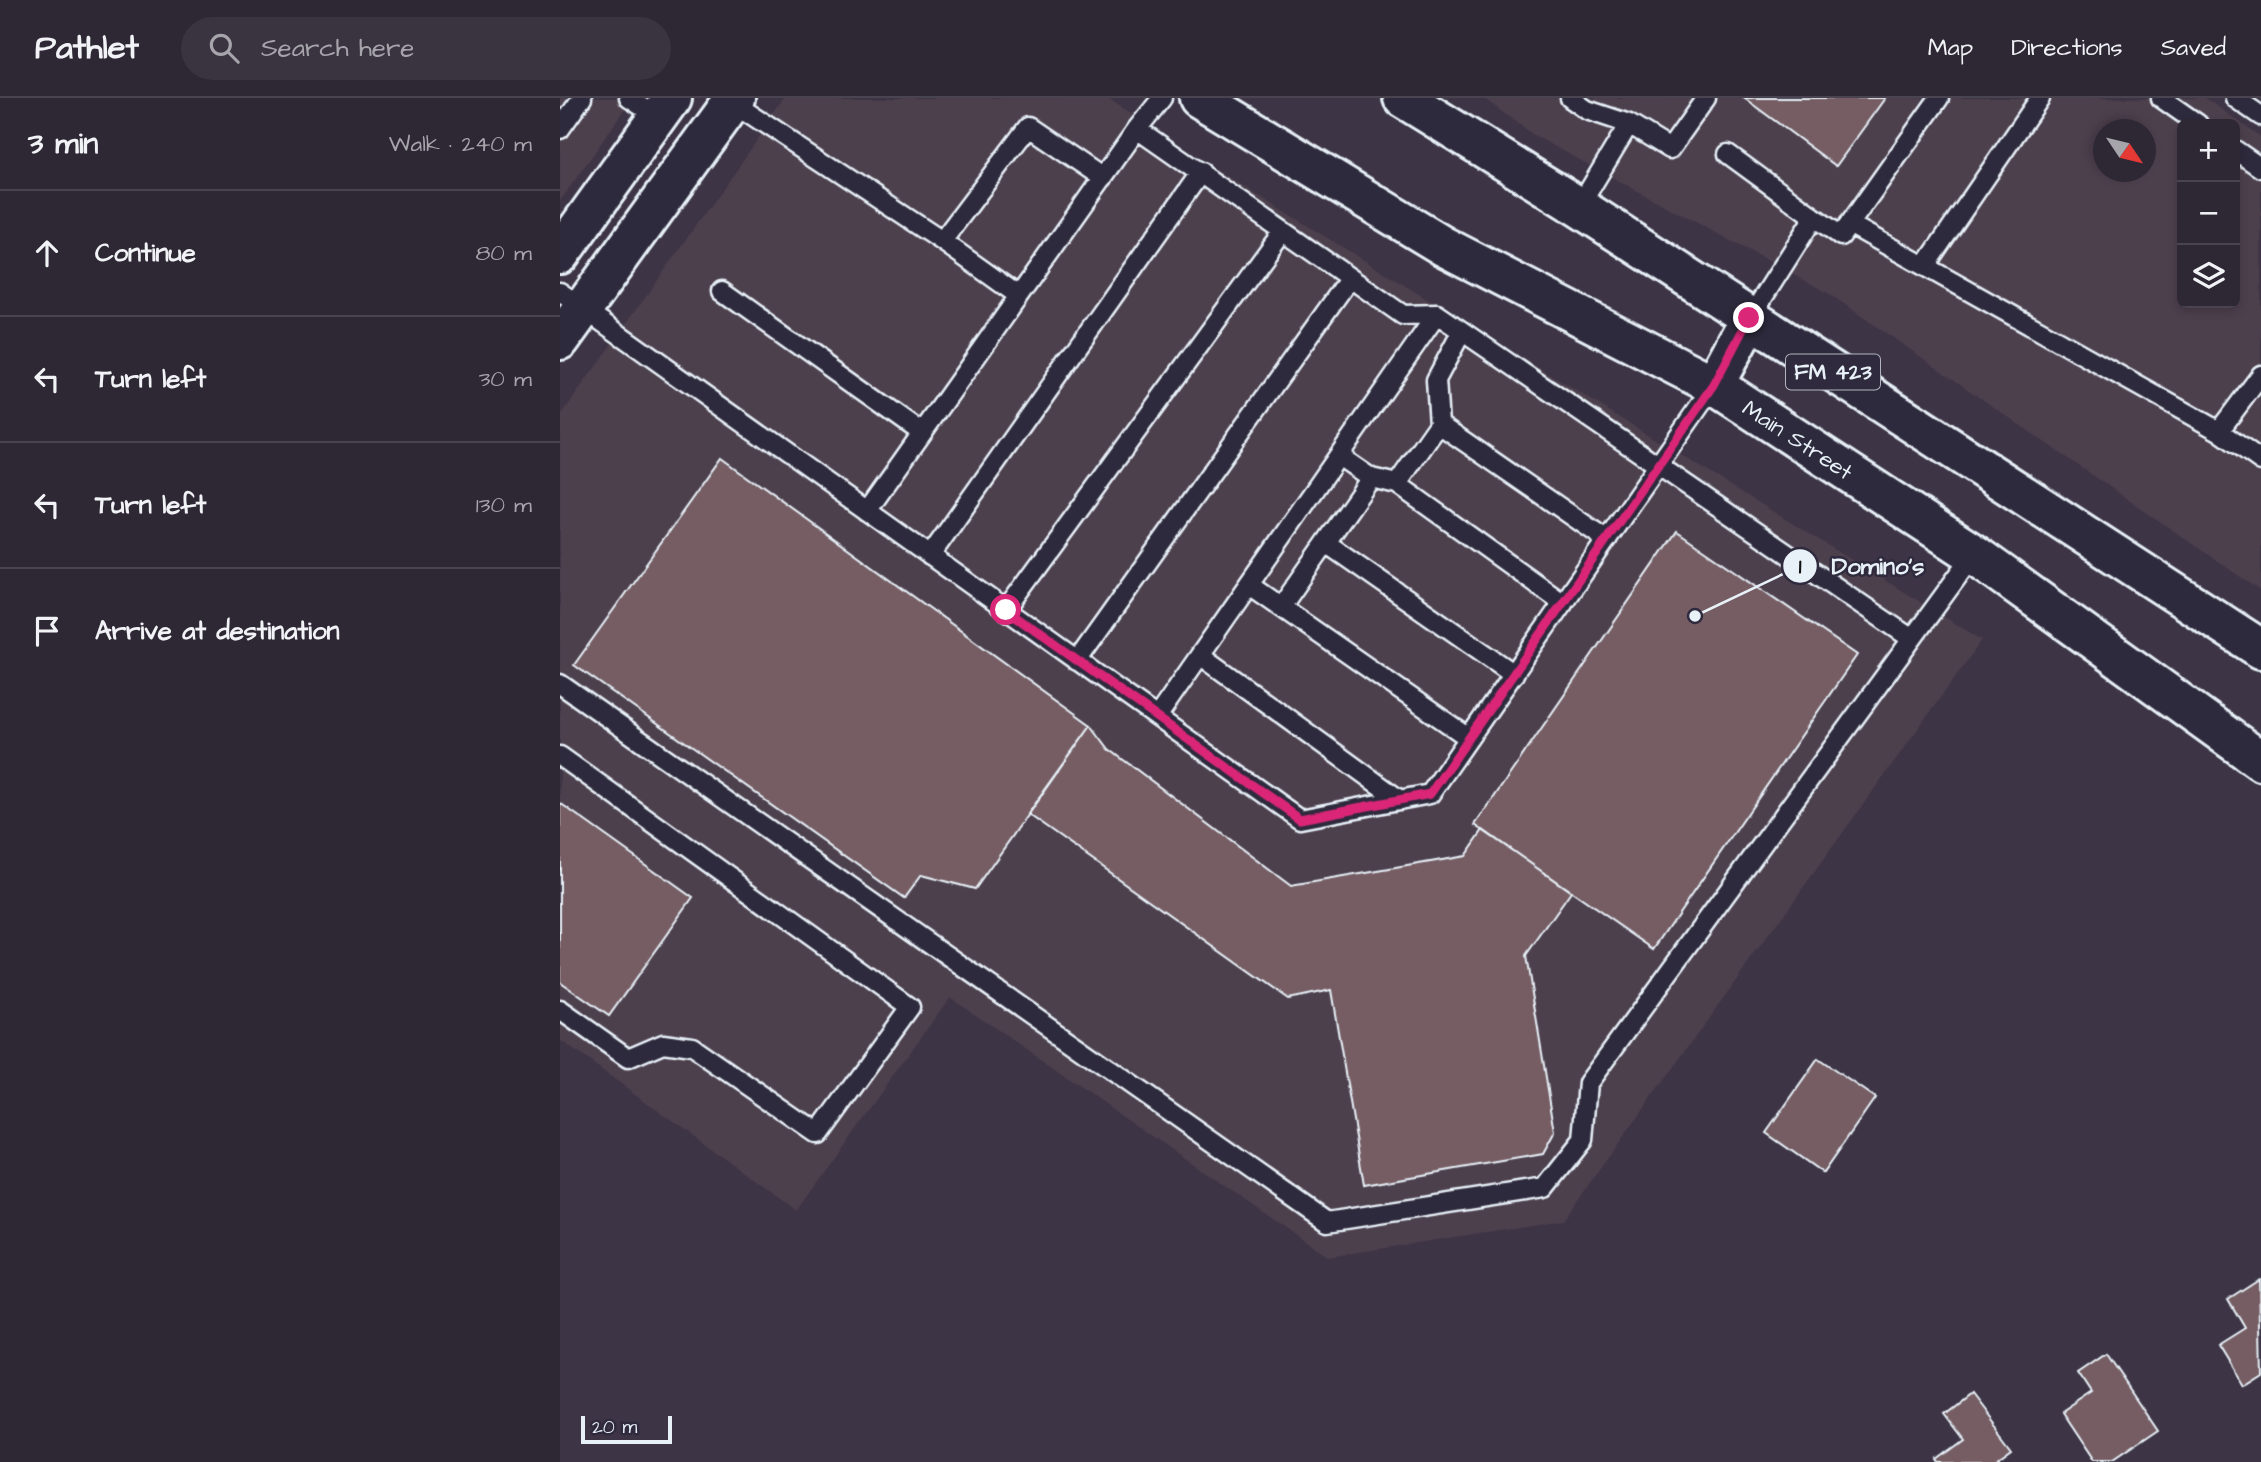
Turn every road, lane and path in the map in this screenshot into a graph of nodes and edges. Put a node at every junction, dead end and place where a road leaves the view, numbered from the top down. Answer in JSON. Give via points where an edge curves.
{"nodes":[{"id":1,"x":582,"y":98,"type":"edge"},
{"id":2,"x":1161,"y":98,"type":"edge"},
{"id":3,"x":1199,"y":98,"type":"edge"},
{"id":4,"x":1403,"y":98,"type":"edge"},
{"id":5,"x":1570,"y":98,"type":"edge"},
{"id":6,"x":1706,"y":98,"type":"edge"},
{"id":7,"x":1939,"y":98,"type":"edge"},
{"id":8,"x":2040,"y":98,"type":"edge"},
{"id":9,"x":2161,"y":98,"type":"edge"},
{"id":10,"x":2235,"y":98,"type":"edge"},
{"id":11,"x":733,"y":100,"type":"edge"},
{"id":12,"x":653,"y":104,"type":"edge"},
{"id":13,"x":1592,"y":104,"type":"edge"},
{"id":14,"x":2261,"y":116,"type":"edge"},
{"id":15,"x":2191,"y":119,"type":"edge"},
{"id":16,"x":1629,"y":124,"type":"junction"},
{"id":17,"x":560,"y":128,"type":"edge"},
{"id":18,"x":1137,"y":129,"type":"junction"},
{"id":19,"x":2240,"y":153,"type":"edge"},
{"id":20,"x":1728,"y":154,"type":"dead end"},
{"id":21,"x":2261,"y":168,"type":"edge"},
{"id":22,"x":1201,"y":172,"type":"junction"},
{"id":23,"x":1103,"y":178,"type":"junction"},
{"id":24,"x":1578,"y":207,"type":"junction"},
{"id":25,"x":1814,"y":217,"type":"junction"},
{"id":26,"x":1849,"y":224,"type":"junction"},
{"id":27,"x":1283,"y":231,"type":"junction"},
{"id":28,"x":942,"y":241,"type":"junction"},
{"id":29,"x":560,"y":254,"type":"edge"},
{"id":30,"x":1925,"y":266,"type":"junction"},
{"id":31,"x":1350,"y":278,"type":"junction"},
{"id":32,"x":722,"y":291,"type":"dead end"},
{"id":33,"x":1019,"y":296,"type":"junction"},
{"id":34,"x":572,"y":300,"type":"edge"},
{"id":35,"x":1437,"y":314,"type":"junction"},
{"id":36,"x":1749,"y":318,"type":"junction"},
{"id":37,"x":1462,"y":331,"type":"junction"},
{"id":38,"x":560,"y":340,"type":"edge"},
{"id":39,"x":2261,"y":375,"type":"edge"},
{"id":40,"x":1714,"y":385,"type":"junction"},
{"id":41,"x":1439,"y":425,"type":"junction"},
{"id":42,"x":2219,"y":431,"type":"junction"},
{"id":43,"x":922,"y":433,"type":"junction"},
{"id":44,"x":1339,"y":456,"type":"junction"},
{"id":45,"x":2261,"y":461,"type":"edge"},
{"id":46,"x":1658,"y":466,"type":"junction"},
{"id":47,"x":1371,"y":478,"type":"junction"},
{"id":48,"x":1397,"y":484,"type":"junction"},
{"id":49,"x":867,"y":510,"type":"junction"},
{"id":50,"x":1607,"y":540,"type":"junction"},
{"id":51,"x":1326,"y":543,"type":"junction"},
{"id":52,"x":1974,"y":554,"type":"junction"},
{"id":53,"x":930,"y":556,"type":"junction"},
{"id":54,"x":1249,"y":584,"type":"junction"},
{"id":55,"x":1563,"y":603,"type":"junction"},
{"id":56,"x":1282,"y":607,"type":"junction"},
{"id":57,"x":1006,"y":610,"type":"junction"},
{"id":58,"x":1912,"y":639,"type":"junction"},
{"id":59,"x":2261,"y":649,"type":"edge"},
{"id":60,"x":1200,"y":655,"type":"junction"},
{"id":61,"x":1077,"y":661,"type":"junction"},
{"id":62,"x":1514,"y":674,"type":"junction"},
{"id":63,"x":560,"y":684,"type":"edge"},
{"id":64,"x":1157,"y":717,"type":"junction"},
{"id":65,"x":1469,"y":738,"type":"junction"},
{"id":66,"x":560,"y":756,"type":"edge"},
{"id":67,"x":2261,"y":761,"type":"edge"},
{"id":68,"x":1400,"y":800,"type":"junction"},
{"id":69,"x":560,"y":1010,"type":"edge"}],
"edges":[{"from":1,"to":17,"type":"lane"},
{"from":2,"to":18,"type":"lane"},
{"from":3,"to":40,"type":"main road","name":"Main Street","via":[[1443,246]]},
{"from":4,"to":24,"type":"main road","number":"FM 423"},
{"from":5,"to":13,"type":"lane"},
{"from":6,"to":16,"type":"lane","via":[[1670,149]]},
{"from":7,"to":26,"type":"lane"},
{"from":8,"to":30,"type":"lane"},
{"from":9,"to":15,"type":"lane"},
{"from":10,"to":14,"type":"lane"},
{"from":11,"to":28,"type":"lane"},
{"from":11,"to":34,"type":"main road"},
{"from":12,"to":29,"type":"main road"},
{"from":13,"to":16,"type":"lane"},
{"from":16,"to":24,"type":"lane"},
{"from":18,"to":22,"type":"lane"},
{"from":18,"to":23,"type":"lane"},
{"from":19,"to":21,"type":"lane"},
{"from":20,"to":25,"type":"lane"},
{"from":22,"to":27,"type":"lane"},
{"from":22,"to":53,"type":"lane"},
{"from":23,"to":28,"type":"lane","via":[[1028,127]]},
{"from":23,"to":33,"type":"lane"},
{"from":24,"to":36,"type":"main road","number":"FM 423"},
{"from":25,"to":26,"type":"lane","via":[[1841,236]]},
{"from":25,"to":36,"type":"lane"},
{"from":26,"to":30,"type":"lane"},
{"from":27,"to":31,"type":"lane"},
{"from":27,"to":57,"type":"lane"},
{"from":28,"to":33,"type":"lane"},
{"from":30,"to":42,"type":"lane"},
{"from":31,"to":35,"type":"lane","via":[[1403,315]]},
{"from":31,"to":61,"type":"lane"},
{"from":32,"to":43,"type":"lane"},
{"from":33,"to":43,"type":"lane"},
{"from":34,"to":38,"type":"main road"},
{"from":34,"to":49,"type":"lane"},
{"from":35,"to":37,"type":"lane"},
{"from":35,"to":44,"type":"lane"},
{"from":36,"to":40,"type":"main road"},
{"from":36,"to":59,"type":"main road","number":"FM 423"},
{"from":37,"to":41,"type":"lane","via":[[1436,380]]},
{"from":37,"to":46,"type":"lane"},
{"from":39,"to":42,"type":"lane"},
{"from":40,"to":46,"type":"lane"},
{"from":40,"to":52,"type":"main road","name":"Main Street"},
{"from":41,"to":48,"type":"lane"},
{"from":41,"to":50,"type":"lane"},
{"from":42,"to":45,"type":"lane"},
{"from":43,"to":49,"type":"lane"},
{"from":44,"to":47,"type":"lane"},
{"from":44,"to":54,"type":"lane"},
{"from":46,"to":50,"type":"lane"},
{"from":46,"to":58,"type":"lane"},
{"from":47,"to":48,"type":"lane"},
{"from":47,"to":51,"type":"lane"},
{"from":48,"to":55,"type":"lane"},
{"from":49,"to":53,"type":"lane"},
{"from":50,"to":55,"type":"lane"},
{"from":51,"to":56,"type":"lane"},
{"from":51,"to":62,"type":"lane"},
{"from":52,"to":58,"type":"lane"},
{"from":52,"to":67,"type":"main road","name":"Main Street"},
{"from":53,"to":57,"type":"lane"},
{"from":54,"to":56,"type":"lane"},
{"from":54,"to":60,"type":"lane"},
{"from":55,"to":62,"type":"lane"},
{"from":56,"to":65,"type":"lane"},
{"from":57,"to":61,"type":"lane"},
{"from":58,"to":63,"type":"lane","via":[[1588,1083],[1583,1140],[1545,1188],[1327,1222]]},
{"from":60,"to":64,"type":"lane"},
{"from":60,"to":68,"type":"lane"},
{"from":61,"to":64,"type":"lane"},
{"from":62,"to":65,"type":"lane"},
{"from":64,"to":68,"type":"lane","via":[[1300,819]]},
{"from":65,"to":68,"type":"lane","via":[[1430,794]]},
{"from":66,"to":69,"type":"lane","via":[[910,1007],[818,1134],[692,1047],[663,1043],[628,1058]]}]}
